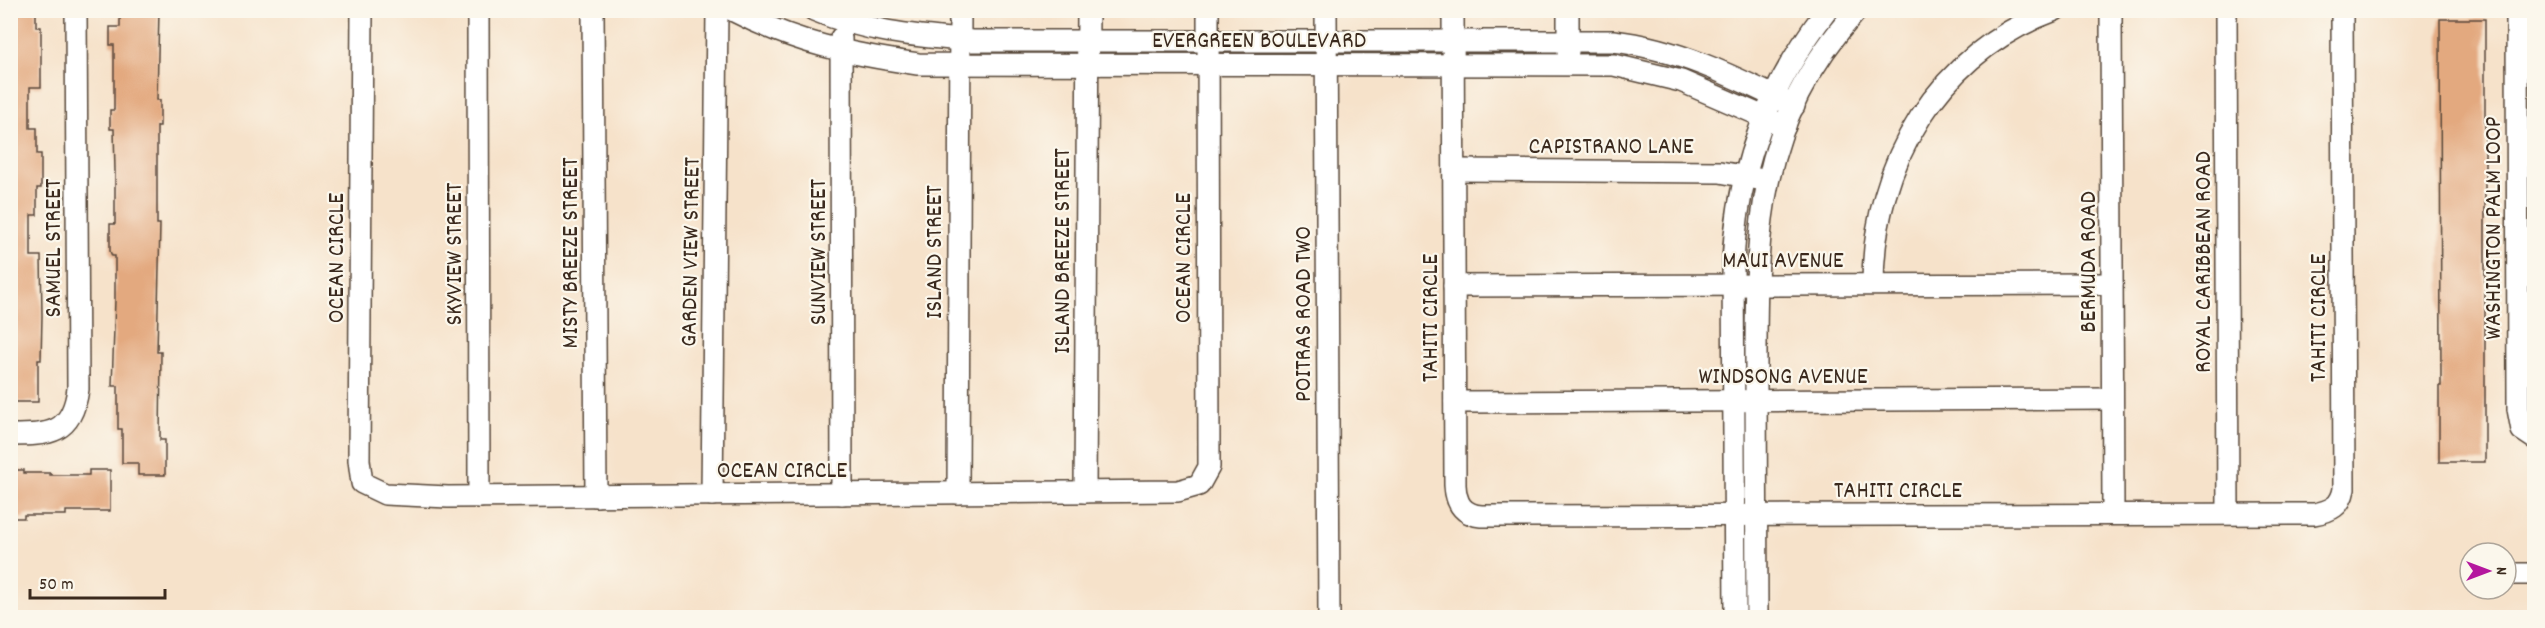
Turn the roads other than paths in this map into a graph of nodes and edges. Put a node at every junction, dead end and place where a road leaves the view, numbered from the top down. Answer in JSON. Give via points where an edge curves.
{"nodes":[{"id":1,"x":76,"y":10,"type":"edge"},
{"id":2,"x":362,"y":10,"type":"edge"},
{"id":3,"x":478,"y":10,"type":"edge"},
{"id":4,"x":592,"y":10,"type":"edge"},
{"id":5,"x":717,"y":10,"type":"edge"},
{"id":6,"x":732,"y":10,"type":"edge"},
{"id":7,"x":814,"y":10,"type":"edge"},
{"id":8,"x":960,"y":10,"type":"edge"},
{"id":9,"x":1088,"y":10,"type":"edge"},
{"id":10,"x":1208,"y":10,"type":"edge"},
{"id":11,"x":1326,"y":10,"type":"edge"},
{"id":12,"x":1453,"y":10,"type":"edge"},
{"id":13,"x":1568,"y":10,"type":"edge"},
{"id":14,"x":1827,"y":10,"type":"edge"},
{"id":15,"x":1857,"y":10,"type":"edge"},
{"id":16,"x":2055,"y":10,"type":"edge"},
{"id":17,"x":2112,"y":10,"type":"edge"},
{"id":18,"x":2226,"y":10,"type":"edge"},
{"id":19,"x":2342,"y":10,"type":"edge"},
{"id":20,"x":2517,"y":10,"type":"edge"},
{"id":21,"x":840,"y":16,"type":"edge"},
{"id":22,"x":1453,"y":39,"type":"junction"},
{"id":23,"x":1568,"y":39,"type":"junction"},
{"id":24,"x":961,"y":40,"type":"junction"},
{"id":25,"x":1326,"y":40,"type":"junction"},
{"id":26,"x":1088,"y":41,"type":"junction"},
{"id":27,"x":1208,"y":41,"type":"junction"},
{"id":28,"x":842,"y":51,"type":"junction"},
{"id":29,"x":1453,"y":63,"type":"junction"},
{"id":30,"x":1568,"y":63,"type":"junction"},
{"id":31,"x":959,"y":64,"type":"junction"},
{"id":32,"x":1327,"y":64,"type":"junction"},
{"id":33,"x":1088,"y":65,"type":"junction"},
{"id":34,"x":1206,"y":65,"type":"junction"},
{"id":35,"x":1773,"y":96,"type":"junction"},
{"id":36,"x":1794,"y":106,"type":"junction"},
{"id":37,"x":1763,"y":116,"type":"junction"},
{"id":38,"x":1785,"y":126,"type":"junction"},
{"id":39,"x":1454,"y":170,"type":"junction"},
{"id":40,"x":1745,"y":176,"type":"junction"},
{"id":41,"x":1767,"y":182,"type":"junction"},
{"id":42,"x":1733,"y":284,"type":"junction"},
{"id":43,"x":1873,"y":284,"type":"junction"},
{"id":44,"x":2112,"y":284,"type":"junction"},
{"id":45,"x":1756,"y":285,"type":"junction"},
{"id":46,"x":1454,"y":286,"type":"junction"},
{"id":47,"x":2112,"y":399,"type":"junction"},
{"id":48,"x":1756,"y":400,"type":"junction"},
{"id":49,"x":1734,"y":401,"type":"junction"},
{"id":50,"x":1455,"y":402,"type":"junction"},
{"id":51,"x":10,"y":435,"type":"edge"},
{"id":52,"x":2535,"y":438,"type":"edge"},
{"id":53,"x":1085,"y":492,"type":"junction"},
{"id":54,"x":958,"y":493,"type":"junction"},
{"id":55,"x":842,"y":494,"type":"junction"},
{"id":56,"x":712,"y":495,"type":"junction"},
{"id":57,"x":596,"y":496,"type":"junction"},
{"id":58,"x":479,"y":497,"type":"junction"},
{"id":59,"x":2113,"y":513,"type":"junction"},
{"id":60,"x":2228,"y":513,"type":"junction"},
{"id":61,"x":1734,"y":515,"type":"junction"},
{"id":62,"x":1757,"y":515,"type":"junction"},
{"id":63,"x":2518,"y":574,"type":"edge"},
{"id":64,"x":2535,"y":574,"type":"edge"},
{"id":65,"x":1329,"y":618,"type":"edge"},
{"id":66,"x":1735,"y":618,"type":"edge"},
{"id":67,"x":1757,"y":618,"type":"edge"}],
"edges":[{"from":1,"to":51,"type":"street","name":"SAMUEL STREET","via":[[76,407],[68,422],[56,431]]},
{"from":2,"to":58,"type":"street","name":"OCEAN CIRCLE","via":[[362,483],[385,494]]},
{"from":3,"to":58,"type":"street","name":"SKYVIEW STREET"},
{"from":4,"to":57,"type":"street","name":"MISTY BREEZE STREET"},
{"from":5,"to":56,"type":"street","name":"GARDEN VIEW STREET"},
{"from":6,"to":28,"type":"street","name":"EVERGREEN BOULEVARD","via":[[805,43]]},
{"from":7,"to":21,"type":"street","name":"EVERGREEN BOULEVARD"},
{"from":8,"to":24,"type":"street","name":"ISLAND STREET"},
{"from":9,"to":26,"type":"street","name":"ISLAND BREEZE STREET"},
{"from":10,"to":27,"type":"street","name":"OCEAN CIRCLE"},
{"from":11,"to":25,"type":"street","name":"POITRAS ROAD TWO"},
{"from":12,"to":22,"type":"street","name":"TAHITI CIRCLE"},
{"from":13,"to":23,"type":"street"},
{"from":14,"to":35,"type":"street"},
{"from":15,"to":36,"type":"street","via":[[1816,65]]},
{"from":16,"to":43,"type":"street","via":[[2011,32],[1979,54],[1947,83],[1917,121],[1895,162],[1880,206]]},
{"from":17,"to":44,"type":"street","name":"BERMUDA ROAD"},
{"from":18,"to":60,"type":"street","name":"ROYAL CARIBBEAN ROAD"},
{"from":19,"to":60,"type":"street","name":"TAHITI CIRCLE","via":[[2343,495],[2336,507],[2314,514]]},
{"from":20,"to":52,"type":"street","name":"WASHINGTON PALM LOOP","via":[[2518,409],[2523,430]]},
{"from":21,"to":24,"type":"street","name":"EVERGREEN BOULEVARD","via":[[906,36]]},
{"from":21,"to":28,"type":"street","name":"SUNVIEW STREET"},
{"from":22,"to":23,"type":"street","name":"EVERGREEN BOULEVARD"},
{"from":22,"to":25,"type":"street","name":"EVERGREEN BOULEVARD"},
{"from":22,"to":29,"type":"street","name":"TAHITI CIRCLE"},
{"from":23,"to":30,"type":"street"},
{"from":23,"to":35,"type":"street","name":"EVERGREEN BOULEVARD","via":[[1630,43],[1662,50]]},
{"from":24,"to":26,"type":"street","name":"EVERGREEN BOULEVARD"},
{"from":24,"to":31,"type":"street","name":"ISLAND STREET"},
{"from":25,"to":27,"type":"street","name":"EVERGREEN BOULEVARD"},
{"from":25,"to":32,"type":"street","name":"POITRAS ROAD TWO"},
{"from":26,"to":27,"type":"street","name":"EVERGREEN BOULEVARD"},
{"from":26,"to":33,"type":"street","name":"ISLAND BREEZE STREET"},
{"from":27,"to":34,"type":"street","name":"OCEAN CIRCLE"},
{"from":28,"to":31,"type":"street","name":"EVERGREEN BOULEVARD","via":[[918,64]]},
{"from":28,"to":55,"type":"street","name":"SUNVIEW STREET"},
{"from":29,"to":30,"type":"street","name":"EVERGREEN BOULEVARD"},
{"from":29,"to":32,"type":"street","name":"EVERGREEN BOULEVARD"},
{"from":29,"to":39,"type":"street","name":"TAHITI CIRCLE"},
{"from":30,"to":37,"type":"street","name":"EVERGREEN BOULEVARD","via":[[1614,65],[1664,75]]},
{"from":31,"to":33,"type":"street","name":"EVERGREEN BOULEVARD"},
{"from":31,"to":54,"type":"street","name":"ISLAND STREET"},
{"from":32,"to":34,"type":"street","name":"EVERGREEN BOULEVARD"},
{"from":32,"to":65,"type":"street","name":"POITRAS ROAD TWO"},
{"from":33,"to":34,"type":"street","name":"EVERGREEN BOULEVARD"},
{"from":33,"to":53,"type":"street","name":"ISLAND BREEZE STREET"},
{"from":34,"to":53,"type":"street","name":"OCEAN CIRCLE","via":[[1209,467],[1199,486],[1178,491]]},
{"from":35,"to":36,"type":"street","name":"EVERGREEN BOULEVARD"},
{"from":35,"to":37,"type":"street"},
{"from":36,"to":38,"type":"street"},
{"from":37,"to":38,"type":"street","name":"EVERGREEN BOULEVARD"},
{"from":37,"to":40,"type":"street"},
{"from":38,"to":41,"type":"street"},
{"from":39,"to":40,"type":"street","name":"CAPISTRANO LANE","via":[[1720,171]]},
{"from":39,"to":46,"type":"street","name":"TAHITI CIRCLE"},
{"from":40,"to":41,"type":"street","name":"CAPISTRANO LANE"},
{"from":40,"to":42,"type":"street","via":[[1734,240]]},
{"from":41,"to":45,"type":"street"},
{"from":42,"to":45,"type":"street","name":"MAUI AVENUE"},
{"from":42,"to":46,"type":"street","name":"MAUI AVENUE"},
{"from":42,"to":49,"type":"street"},
{"from":43,"to":44,"type":"street","name":"MAUI AVENUE"},
{"from":43,"to":45,"type":"street","name":"MAUI AVENUE"},
{"from":44,"to":47,"type":"street","name":"BERMUDA ROAD"},
{"from":45,"to":48,"type":"street"},
{"from":46,"to":50,"type":"street","name":"TAHITI CIRCLE"},
{"from":47,"to":48,"type":"street","name":"WINDSONG AVENUE"},
{"from":47,"to":59,"type":"street","name":"BERMUDA ROAD"},
{"from":48,"to":49,"type":"street","name":"WINDSONG AVENUE"},
{"from":48,"to":62,"type":"street"},
{"from":49,"to":50,"type":"street","name":"WINDSONG AVENUE"},
{"from":49,"to":61,"type":"street"},
{"from":50,"to":61,"type":"street","name":"TAHITI CIRCLE","via":[[1455,493],[1461,507],[1473,515]]},
{"from":53,"to":54,"type":"street","name":"OCEAN CIRCLE"},
{"from":54,"to":55,"type":"street","name":"OCEAN CIRCLE"},
{"from":55,"to":56,"type":"street","name":"OCEAN CIRCLE"},
{"from":56,"to":57,"type":"street","name":"OCEAN CIRCLE"},
{"from":57,"to":58,"type":"street","name":"OCEAN CIRCLE"},
{"from":59,"to":60,"type":"street","name":"TAHITI CIRCLE"},
{"from":59,"to":62,"type":"street","name":"TAHITI CIRCLE"},
{"from":61,"to":62,"type":"street","name":"TAHITI CIRCLE"},
{"from":61,"to":66,"type":"street"},
{"from":62,"to":67,"type":"street"},
{"from":63,"to":64,"type":"street"}]}
